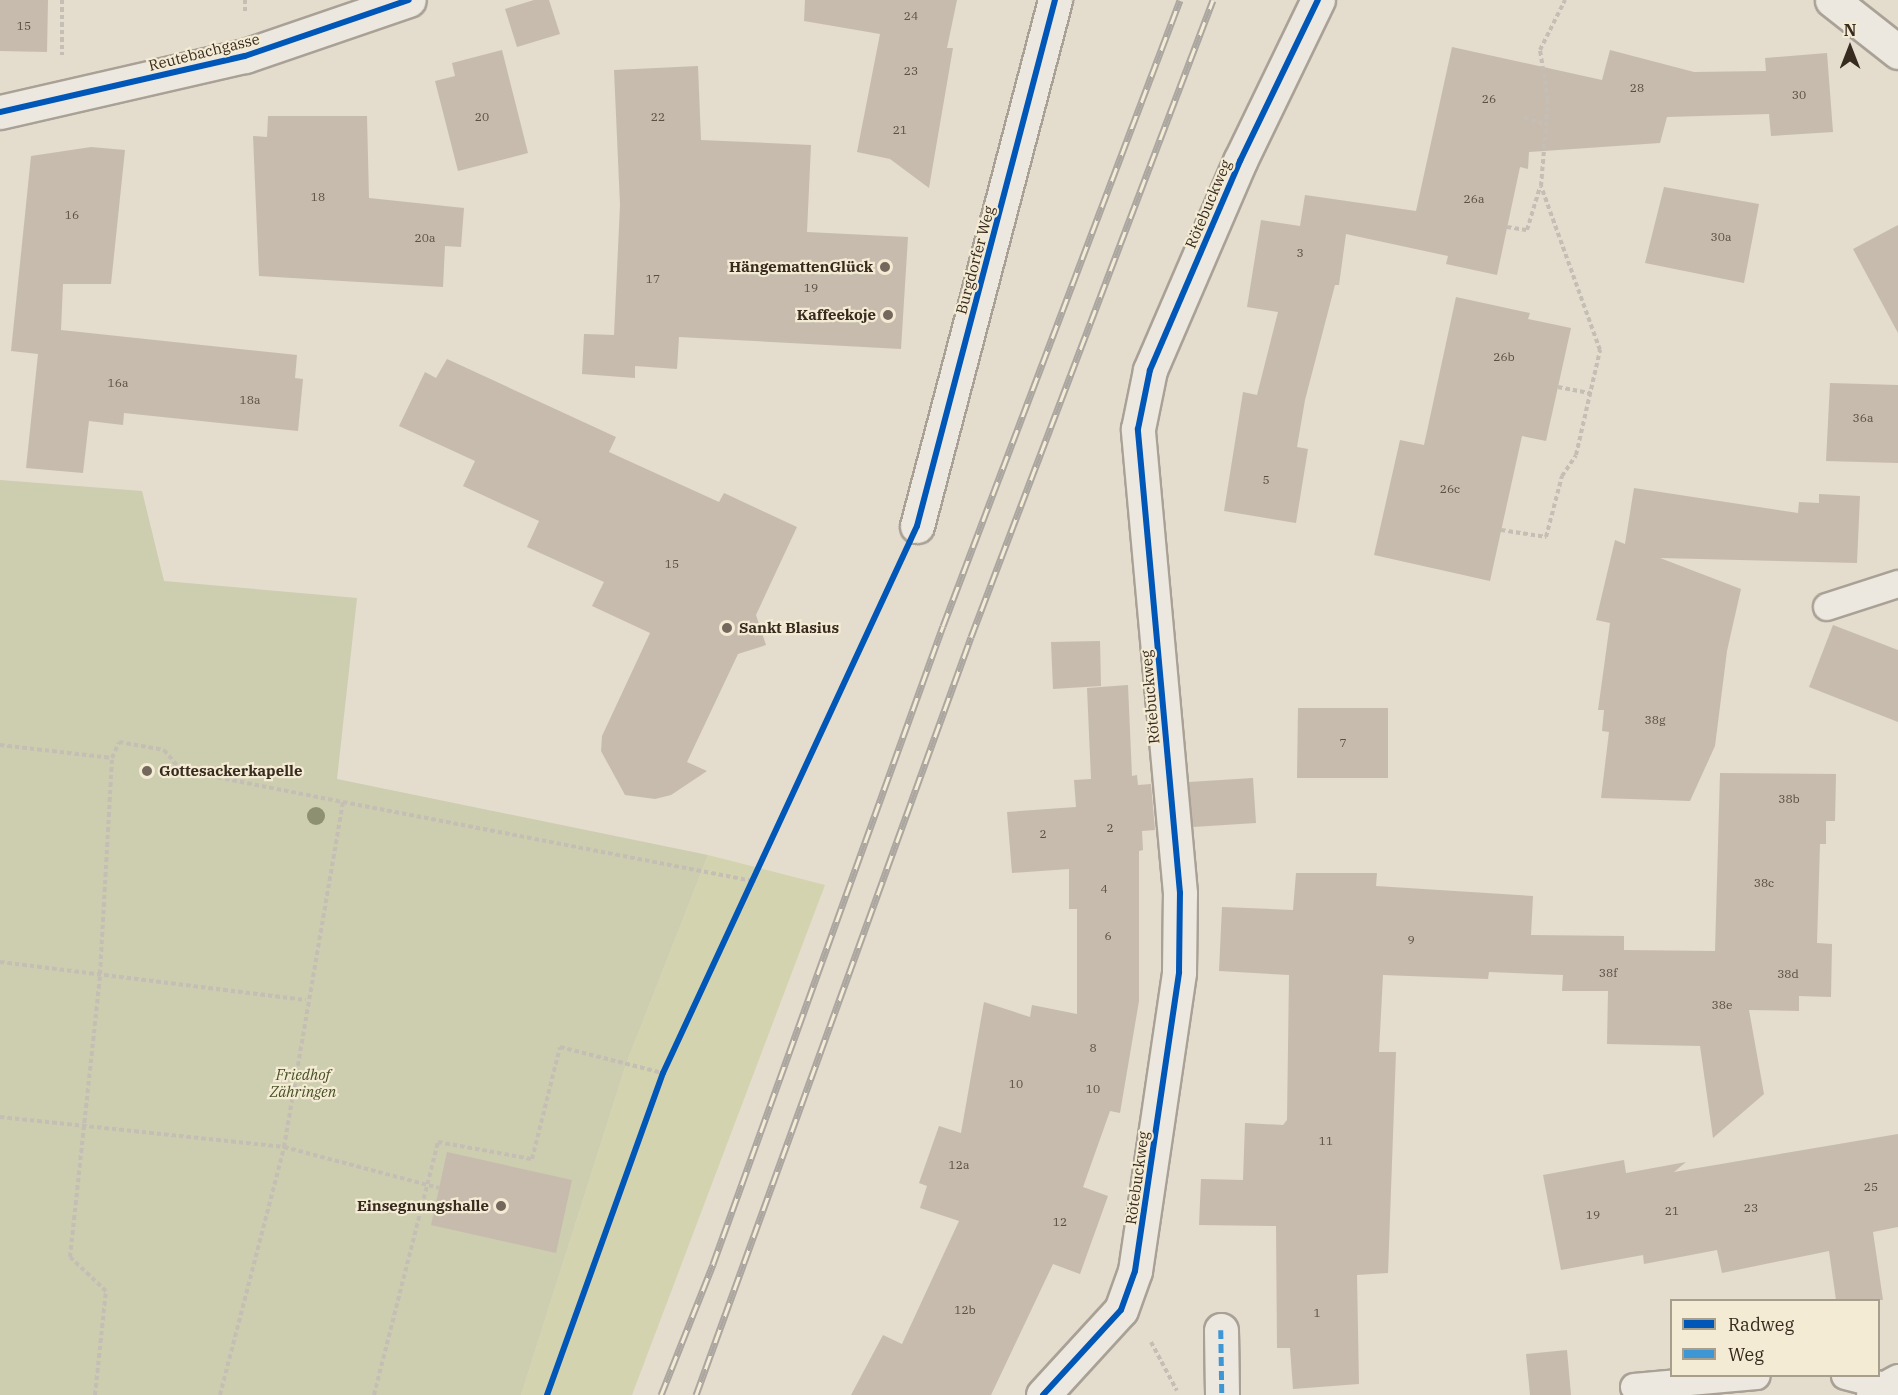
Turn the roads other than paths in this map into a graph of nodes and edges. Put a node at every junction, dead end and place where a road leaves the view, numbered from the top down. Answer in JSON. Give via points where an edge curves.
{"nodes":[{"id":1,"x":410,"y":0,"type":"edge"},
{"id":2,"x":1055,"y":0,"type":"edge"},
{"id":3,"x":1318,"y":0,"type":"edge"},
{"id":4,"x":1832,"y":0,"type":"edge"},
{"id":5,"x":1898,"y":52,"type":"edge"},
{"id":6,"x":0,"y":112,"type":"edge"},
{"id":7,"x":918,"y":526,"type":"dead end"},
{"id":8,"x":1898,"y":584,"type":"edge"},
{"id":9,"x":1827,"y":607,"type":"dead end"},
{"id":10,"x":1221,"y":1330,"type":"dead end"},
{"id":11,"x":1746,"y":1377,"type":"edge"},
{"id":12,"x":1849,"y":1377,"type":"edge"},
{"id":13,"x":1634,"y":1387,"type":"dead end"},
{"id":14,"x":1885,"y":1387,"type":"edge"},
{"id":15,"x":1043,"y":1395,"type":"edge"},
{"id":16,"x":1222,"y":1395,"type":"edge"}],
"edges":[{"from":1,"to":6,"type":"street","name":"Reutebachgasse","via":[[244,56]]},
{"from":2,"to":7,"type":"street","name":"Burgdorfer Weg"},
{"from":3,"to":15,"type":"street","name":"Rötebuckweg","via":[[1240,162],[1150,370],[1138,429],[1180,904],[1179,972],[1135,1271],[1121,1310]]},
{"from":4,"to":5,"type":"street"},
{"from":8,"to":9,"type":"lane"},
{"from":10,"to":16,"type":"street"},
{"from":11,"to":13,"type":"lane"},
{"from":12,"to":14,"type":"lane"}]}
